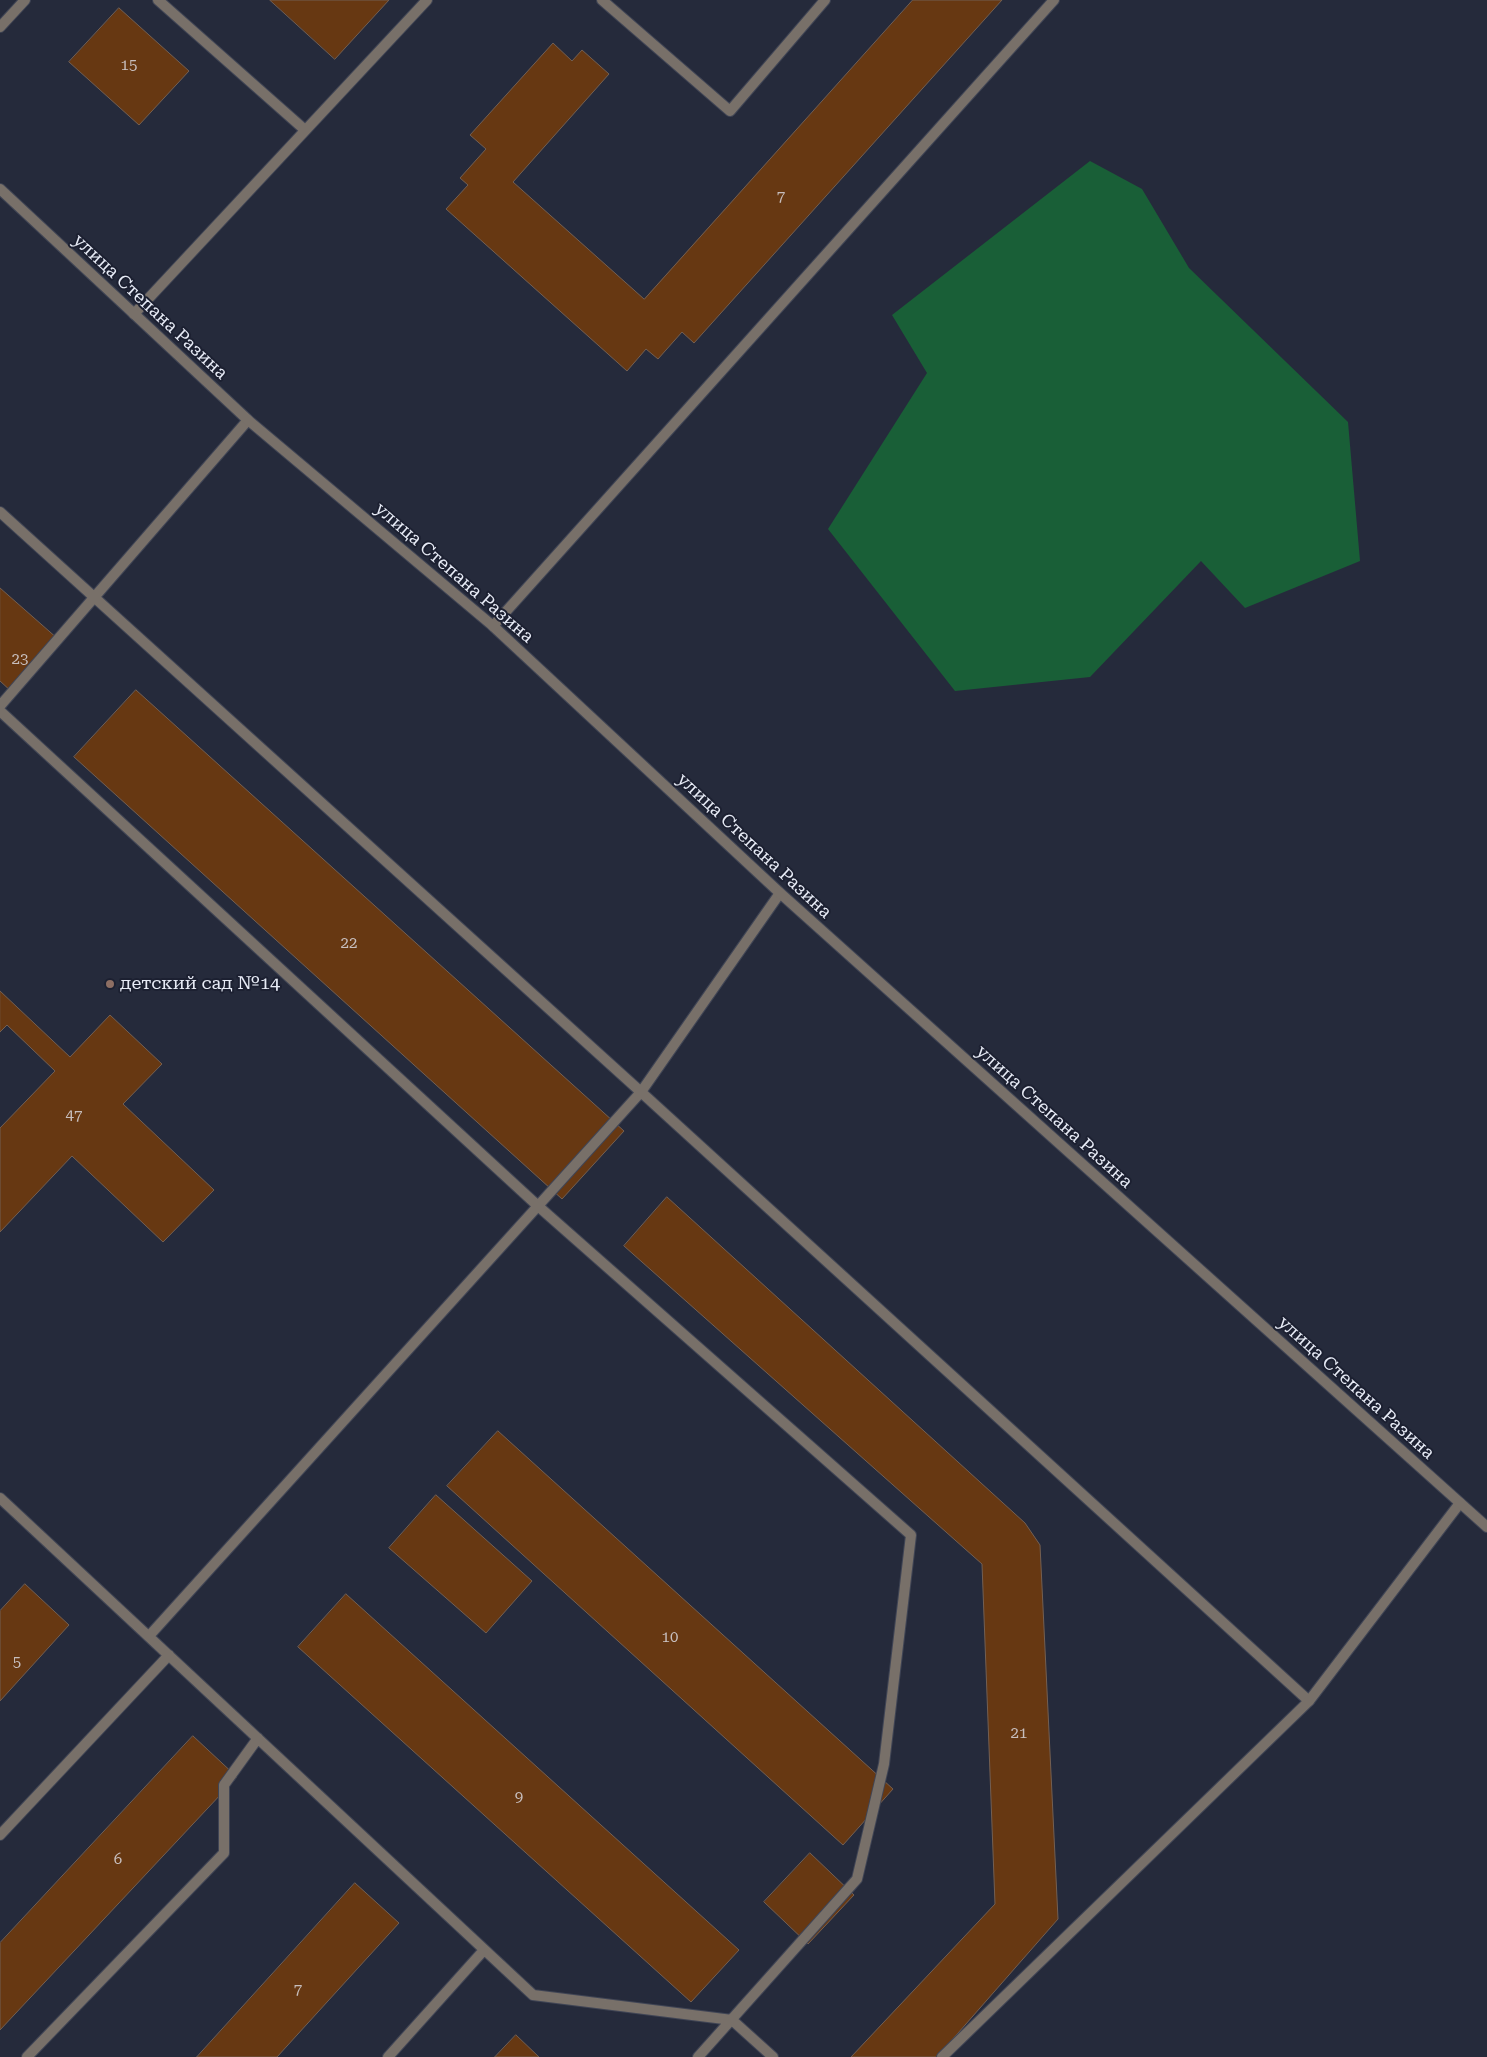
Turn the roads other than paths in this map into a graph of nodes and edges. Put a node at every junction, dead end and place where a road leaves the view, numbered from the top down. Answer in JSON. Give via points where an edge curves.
{"nodes":[{"id":1,"x":25,"y":0,"type":"edge"},
{"id":2,"x":158,"y":0,"type":"edge"},
{"id":3,"x":427,"y":0,"type":"edge"},
{"id":4,"x":602,"y":0,"type":"edge"},
{"id":5,"x":825,"y":0,"type":"edge"},
{"id":6,"x":1054,"y":0,"type":"edge"},
{"id":7,"x":0,"y":27,"type":"edge"},
{"id":8,"x":306,"y":130,"type":"junction"},
{"id":9,"x":0,"y":189,"type":"edge"},
{"id":10,"x":134,"y":314,"type":"junction"},
{"id":11,"x":248,"y":420,"type":"junction"},
{"id":12,"x":0,"y":512,"type":"edge"},
{"id":13,"x":94,"y":599,"type":"junction"},
{"id":14,"x":493,"y":626,"type":"junction"},
{"id":15,"x":0,"y":706,"type":"edge"},
{"id":16,"x":0,"y":711,"type":"edge"},
{"id":17,"x":780,"y":893,"type":"junction"},
{"id":18,"x":641,"y":1092,"type":"junction"},
{"id":19,"x":538,"y":1206,"type":"junction"},
{"id":20,"x":1,"y":1502,"type":"edge"},
{"id":21,"x":1460,"y":1503,"type":"junction"},
{"id":22,"x":1487,"y":1527,"type":"edge"},
{"id":23,"x":149,"y":1636,"type":"junction"},
{"id":24,"x":169,"y":1655,"type":"junction"},
{"id":25,"x":1309,"y":1701,"type":"junction"},
{"id":26,"x":258,"y":1738,"type":"junction"},
{"id":27,"x":0,"y":1835,"type":"edge"},
{"id":28,"x":484,"y":1950,"type":"junction"},
{"id":29,"x":732,"y":2020,"type":"junction"},
{"id":30,"x":28,"y":2057,"type":"edge"},
{"id":31,"x":388,"y":2057,"type":"edge"},
{"id":32,"x":698,"y":2057,"type":"edge"},
{"id":33,"x":773,"y":2057,"type":"edge"},
{"id":34,"x":942,"y":2057,"type":"edge"}],
"edges":[{"from":1,"to":7,"type":"street"},
{"from":2,"to":8,"type":"street"},
{"from":3,"to":8,"type":"street"},
{"from":4,"to":5,"type":"street","via":[[730,111]]},
{"from":6,"to":14,"type":"street"},
{"from":8,"to":10,"type":"street"},
{"from":9,"to":10,"type":"street","name":"улица Степана Разина"},
{"from":10,"to":11,"type":"street","name":"улица Степана Разина"},
{"from":11,"to":13,"type":"street"},
{"from":11,"to":14,"type":"street","name":"улица Степана Разина"},
{"from":12,"to":13,"type":"street"},
{"from":13,"to":15,"type":"street"},
{"from":13,"to":18,"type":"street"},
{"from":14,"to":17,"type":"street","name":"улица Степана Разина"},
{"from":16,"to":19,"type":"street"},
{"from":17,"to":18,"type":"street"},
{"from":17,"to":21,"type":"street","name":"улица Степана Разина"},
{"from":18,"to":19,"type":"street"},
{"from":18,"to":25,"type":"street"},
{"from":19,"to":23,"type":"street"},
{"from":19,"to":29,"type":"street","via":[[911,1535],[884,1764],[857,1878]]},
{"from":20,"to":23,"type":"street"},
{"from":21,"to":22,"type":"street","name":"улица Степана Разина"},
{"from":21,"to":25,"type":"street"},
{"from":23,"to":24,"type":"street"},
{"from":24,"to":26,"type":"street"},
{"from":24,"to":27,"type":"street"},
{"from":25,"to":34,"type":"street"},
{"from":26,"to":28,"type":"street"},
{"from":26,"to":30,"type":"street","via":[[224,1785],[224,1853]]},
{"from":28,"to":29,"type":"street","via":[[533,1995]]},
{"from":28,"to":31,"type":"street"},
{"from":29,"to":32,"type":"street"},
{"from":29,"to":33,"type":"street"}]}
